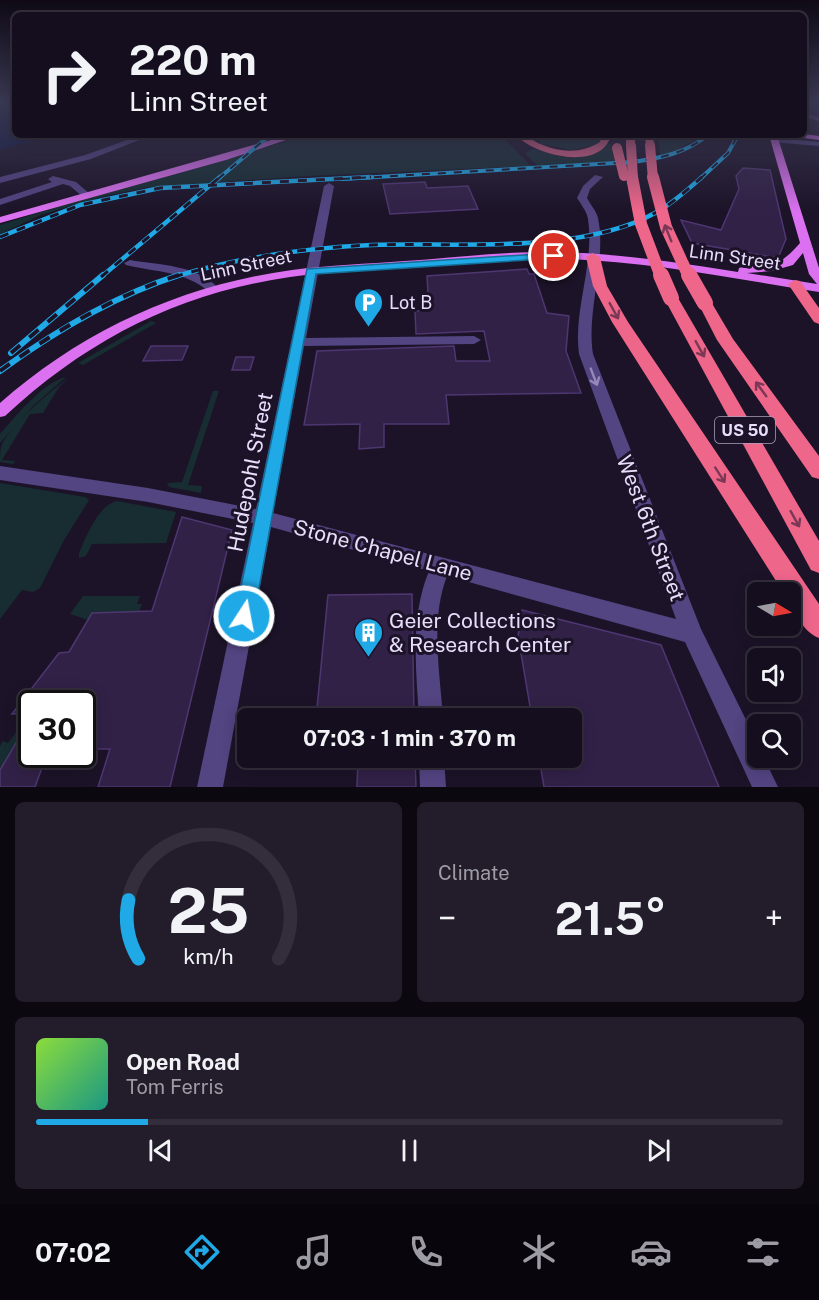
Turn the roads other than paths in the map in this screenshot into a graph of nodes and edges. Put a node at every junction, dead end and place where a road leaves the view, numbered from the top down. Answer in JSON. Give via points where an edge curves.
{"nodes":[{"id":1,"x":139,"y":139,"type":"edge"},
{"id":2,"x":256,"y":139,"type":"edge"},
{"id":3,"x":285,"y":139,"type":"edge"},
{"id":4,"x":526,"y":139,"type":"edge"},
{"id":5,"x":604,"y":139,"type":"edge"},
{"id":6,"x":615,"y":139,"type":"edge"},
{"id":7,"x":778,"y":139,"type":"edge"},
{"id":8,"x":788,"y":139,"type":"edge"},
{"id":9,"x":649,"y":140,"type":"edge"},
{"id":10,"x":631,"y":141,"type":"edge"},
{"id":11,"x":819,"y":144,"type":"edge"},
{"id":12,"x":28,"y":173,"type":"junction"},
{"id":13,"x":598,"y":177,"type":"dead end"},
{"id":14,"x":0,"y":180,"type":"edge"},
{"id":15,"x":63,"y":181,"type":"junction"},
{"id":16,"x":329,"y":186,"type":"dead end"},
{"id":17,"x":81,"y":191,"type":"junction"},
{"id":18,"x":633,"y":191,"type":"junction"},
{"id":19,"x":0,"y":202,"type":"edge"},
{"id":20,"x":0,"y":212,"type":"edge"},
{"id":21,"x":0,"y":220,"type":"edge"},
{"id":22,"x":805,"y":244,"type":"junction"},
{"id":23,"x":593,"y":257,"type":"junction"},
{"id":24,"x":130,"y":263,"type":"dead end"},
{"id":25,"x":311,"y":271,"type":"junction"},
{"id":26,"x":710,"y":271,"type":"junction"},
{"id":27,"x":819,"y":281,"type":"edge"},
{"id":28,"x":795,"y":284,"type":"junction"},
{"id":29,"x":819,"y":288,"type":"edge"},
{"id":30,"x":213,"y":289,"type":"junction"},
{"id":31,"x":819,"y":319,"type":"edge"},
{"id":32,"x":474,"y":340,"type":"dead end"},
{"id":33,"x":297,"y":342,"type":"junction"},
{"id":34,"x":0,"y":412,"type":"edge"},
{"id":35,"x":819,"y":471,"type":"edge"},
{"id":36,"x":0,"y":473,"type":"edge"},
{"id":37,"x":265,"y":518,"type":"junction"},
{"id":38,"x":819,"y":563,"type":"edge"},
{"id":39,"x":441,"y":566,"type":"junction"},
{"id":40,"x":819,"y":626,"type":"edge"},
{"id":41,"x":692,"y":634,"type":"junction"},
{"id":42,"x":431,"y":708,"type":"edge"},
{"id":43,"x":433,"y":768,"type":"edge"},
{"id":44,"x":210,"y":787,"type":"edge"},
{"id":45,"x":434,"y":787,"type":"edge"},
{"id":46,"x":765,"y":787,"type":"edge"}],
"edges":[{"from":1,"to":12,"type":"street"},
{"from":2,"to":17,"type":"main road"},
{"from":3,"to":17,"type":"main road","via":[[232,156]]},
{"from":4,"to":5,"type":"highway","via":[[538,148],[575,153],[600,147]]},
{"from":6,"to":18,"type":"highway","bridge":true,"via":[[626,181]]},
{"from":7,"to":22,"type":"main road"},
{"from":8,"to":11,"type":"street"},
{"from":35,"to":9,"type":"highway","number":"US 50","one_way":true,"bridge":true,"via":[[725,340],[690,280],[654,194]]},
{"from":10,"to":18,"type":"highway","number":"US 50","bridge":true},
{"from":12,"to":14,"type":"street"},
{"from":12,"to":15,"type":"street"},
{"from":13,"to":23,"type":"street","name":"West 6th Street","via":[[585,188],[582,198],[593,218]]},
{"from":15,"to":17,"type":"street"},
{"from":15,"to":19,"type":"street"},
{"from":16,"to":25,"type":"street","name":"Hudepohl Street"},
{"from":17,"to":20,"type":"main road"},
{"from":17,"to":21,"type":"main road"},
{"from":18,"to":38,"type":"highway","number":"US 50","one_way":true,"bridge":true,"via":[[648,248],[671,298]]},
{"from":22,"to":26,"type":"main road","via":[[795,259],[785,265]]},
{"from":22,"to":27,"type":"main road"},
{"from":23,"to":25,"type":"main road","name":"Linn Street","via":[[515,256]]},
{"from":23,"to":26,"type":"main road","name":"Linn Street"},
{"from":23,"to":40,"type":"highway","one_way":true,"via":[[600,285],[621,322]]},
{"from":23,"to":41,"type":"street","name":"West 6th Street","one_way":true,"via":[[584,340],[586,354]]},
{"from":24,"to":30,"type":"street","via":[[192,276]]},
{"from":25,"to":30,"type":"main road","name":"Linn Street"},
{"from":25,"to":33,"type":"street","name":"Hudepohl Street"},
{"from":26,"to":28,"type":"main road","name":"Linn Street"},
{"from":28,"to":29,"type":"main road","name":"Linn Street"},
{"from":28,"to":31,"type":"highway"},
{"from":30,"to":34,"type":"main road","name":"Linn Street","via":[[154,310],[101,336],[47,371]]},
{"from":32,"to":33,"type":"street"},
{"from":33,"to":37,"type":"street","name":"Hudepohl Street"},
{"from":36,"to":37,"type":"street","name":"Stone Chapel Lane","via":[[148,495]]},
{"from":37,"to":39,"type":"street","name":"Stone Chapel Lane"},
{"from":37,"to":44,"type":"street","name":"Hudepohl Street"},
{"from":39,"to":41,"type":"street","name":"Stone Chapel Lane"},
{"from":39,"to":42,"type":"street","via":[[431,591],[427,627]]},
{"from":41,"to":46,"type":"street","name":"West 6th Street"},
{"from":43,"to":45,"type":"street"}]}
